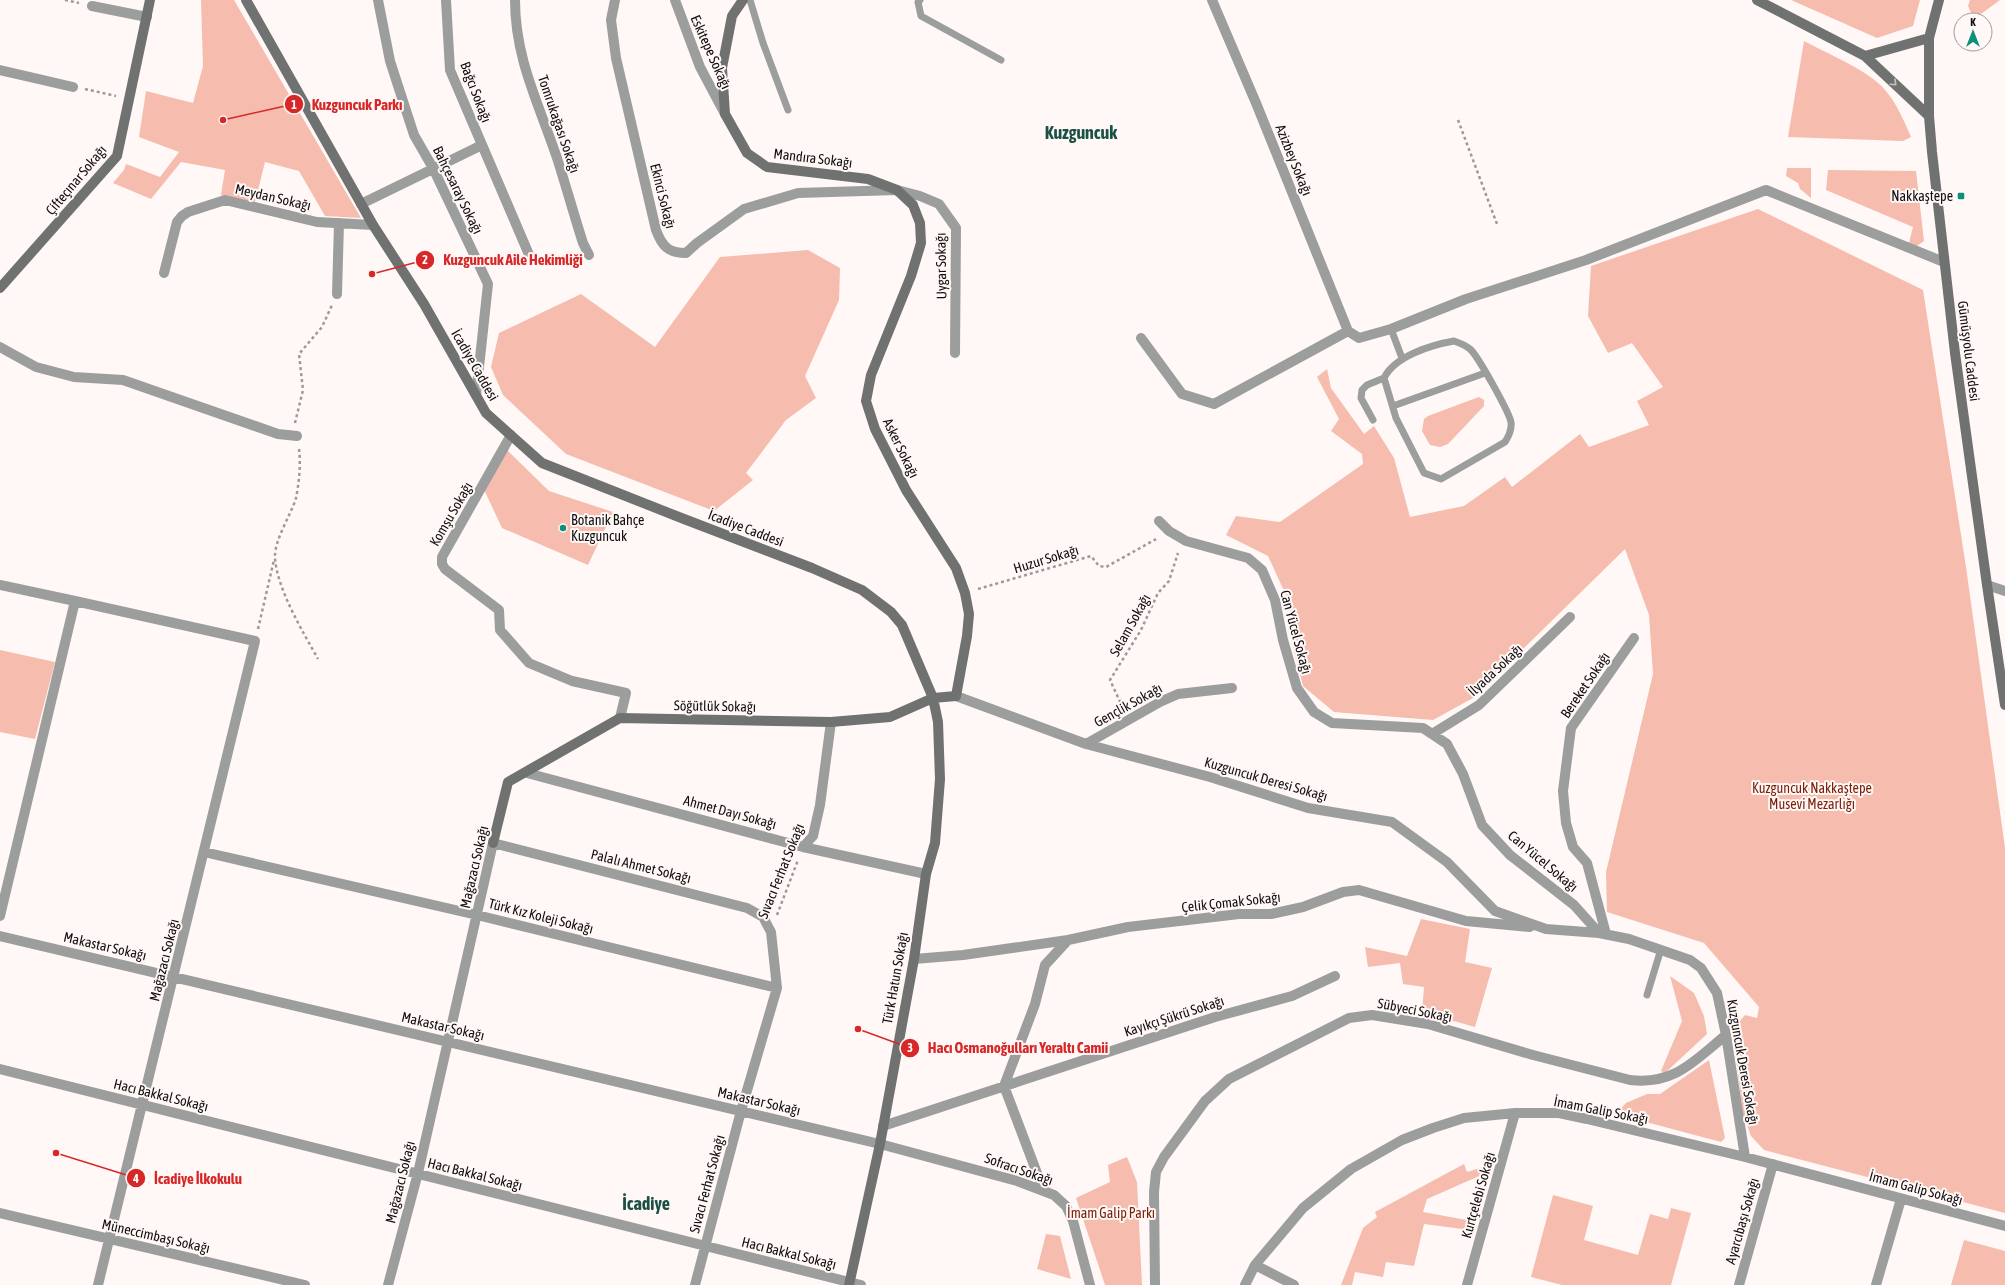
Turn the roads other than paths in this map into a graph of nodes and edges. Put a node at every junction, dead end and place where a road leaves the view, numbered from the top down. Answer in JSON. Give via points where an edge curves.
{"nodes":[{"id":1,"x":150,"y":0,"type":"edge"},
{"id":2,"x":246,"y":0,"type":"edge"},
{"id":3,"x":378,"y":0,"type":"edge"},
{"id":4,"x":446,"y":0,"type":"edge"},
{"id":5,"x":515,"y":0,"type":"edge"},
{"id":6,"x":615,"y":0,"type":"edge"},
{"id":7,"x":675,"y":0,"type":"edge"},
{"id":8,"x":743,"y":0,"type":"edge"},
{"id":9,"x":750,"y":0,"type":"edge"},
{"id":10,"x":920,"y":0,"type":"edge"},
{"id":11,"x":1212,"y":0,"type":"edge"},
{"id":12,"x":1757,"y":0,"type":"edge"},
{"id":13,"x":1939,"y":0,"type":"edge"},
{"id":14,"x":92,"y":6,"type":"dead end"},
{"id":15,"x":147,"y":17,"type":"junction"},
{"id":16,"x":1929,"y":38,"type":"junction"},
{"id":17,"x":1865,"y":56,"type":"junction"},
{"id":18,"x":1001,"y":60,"type":"dead end"},
{"id":19,"x":0,"y":70,"type":"edge"},
{"id":20,"x":73,"y":87,"type":"road end"},
{"id":21,"x":788,"y":110,"type":"dead end"},
{"id":22,"x":725,"y":114,"type":"junction"},
{"id":23,"x":1929,"y":116,"type":"junction"},
{"id":24,"x":482,"y":145,"type":"junction"},
{"id":25,"x":433,"y":168,"type":"junction"},
{"id":26,"x":897,"y":190,"type":"junction"},
{"id":27,"x":361,"y":204,"type":"junction"},
{"id":28,"x":339,"y":223,"type":"junction"},
{"id":29,"x":373,"y":225,"type":"junction"},
{"id":30,"x":589,"y":255,"type":"dead end"},
{"id":31,"x":530,"y":257,"type":"dead end"},
{"id":32,"x":1944,"y":262,"type":"junction"},
{"id":33,"x":164,"y":273,"type":"dead end"},
{"id":34,"x":0,"y":288,"type":"edge"},
{"id":35,"x":337,"y":294,"type":"road end"},
{"id":36,"x":1390,"y":329,"type":"junction"},
{"id":37,"x":1348,"y":331,"type":"junction"},
{"id":38,"x":1141,"y":338,"type":"dead end"},
{"id":39,"x":0,"y":347,"type":"edge"},
{"id":40,"x":955,"y":353,"type":"dead end"},
{"id":41,"x":1402,"y":358,"type":"junction"},
{"id":42,"x":1485,"y":373,"type":"junction"},
{"id":43,"x":1384,"y":378,"type":"junction"},
{"id":44,"x":476,"y":395,"type":"junction"},
{"id":45,"x":1393,"y":406,"type":"junction"},
{"id":46,"x":1373,"y":420,"type":"dead end"},
{"id":47,"x":297,"y":436,"type":"road end"},
{"id":48,"x":511,"y":436,"type":"junction"},
{"id":49,"x":1159,"y":520,"type":"dead end"},
{"id":50,"x":0,"y":585,"type":"edge"},
{"id":51,"x":1986,"y":585,"type":"junction"},
{"id":52,"x":2005,"y":591,"type":"edge"},
{"id":53,"x":75,"y":601,"type":"junction"},
{"id":54,"x":1570,"y":617,"type":"dead end"},
{"id":55,"x":1634,"y":638,"type":"dead end"},
{"id":56,"x":1232,"y":688,"type":"dead end"},
{"id":57,"x":956,"y":696,"type":"junction"},
{"id":58,"x":933,"y":698,"type":"junction"},
{"id":59,"x":2005,"y":705,"type":"edge"},
{"id":60,"x":620,"y":718,"type":"junction"},
{"id":61,"x":831,"y":722,"type":"junction"},
{"id":62,"x":1432,"y":734,"type":"junction"},
{"id":63,"x":1086,"y":744,"type":"junction"},
{"id":64,"x":527,"y":772,"type":"junction"},
{"id":65,"x":493,"y":843,"type":"junction"},
{"id":66,"x":803,"y":847,"type":"junction"},
{"id":67,"x":204,"y":852,"type":"junction"},
{"id":68,"x":926,"y":874,"type":"junction"},
{"id":69,"x":477,"y":915,"type":"junction"},
{"id":70,"x":0,"y":916,"type":"edge"},
{"id":71,"x":1546,"y":929,"type":"junction"},
{"id":72,"x":771,"y":932,"type":"joint"},
{"id":73,"x":1602,"y":934,"type":"junction"},
{"id":74,"x":0,"y":936,"type":"edge"},
{"id":75,"x":1068,"y":940,"type":"junction"},
{"id":76,"x":1661,"y":950,"type":"junction"},
{"id":77,"x":914,"y":959,"type":"junction"},
{"id":78,"x":1335,"y":976,"type":"dead end"},
{"id":79,"x":174,"y":977,"type":"junction"},
{"id":80,"x":777,"y":988,"type":"junction"},
{"id":81,"x":1647,"y":995,"type":"dead end"},
{"id":82,"x":1726,"y":1035,"type":"junction"},
{"id":83,"x":448,"y":1041,"type":"junction"},
{"id":84,"x":0,"y":1069,"type":"edge"},
{"id":85,"x":1004,"y":1086,"type":"junction"},
{"id":86,"x":143,"y":1104,"type":"junction"},
{"id":87,"x":741,"y":1111,"type":"junction"},
{"id":88,"x":1515,"y":1113,"type":"junction"},
{"id":89,"x":883,"y":1126,"type":"junction"},
{"id":90,"x":880,"y":1144,"type":"junction"},
{"id":91,"x":1745,"y":1157,"type":"junction"},
{"id":92,"x":1773,"y":1164,"type":"junction"},
{"id":93,"x":418,"y":1173,"type":"junction"},
{"id":94,"x":1043,"y":1189,"type":"junction"},
{"id":95,"x":1901,"y":1199,"type":"junction"},
{"id":96,"x":0,"y":1213,"type":"edge"},
{"id":97,"x":2005,"y":1226,"type":"edge"},
{"id":98,"x":110,"y":1240,"type":"junction"},
{"id":99,"x":706,"y":1246,"type":"junction"},
{"id":100,"x":1255,"y":1265,"type":"junction"},
{"id":101,"x":850,"y":1284,"type":"edge"},
{"id":102,"x":98,"y":1285,"type":"edge"},
{"id":103,"x":305,"y":1285,"type":"edge"},
{"id":104,"x":388,"y":1285,"type":"edge"},
{"id":105,"x":695,"y":1285,"type":"edge"},
{"id":106,"x":860,"y":1285,"type":"edge"},
{"id":107,"x":1090,"y":1285,"type":"edge"},
{"id":108,"x":1155,"y":1285,"type":"edge"},
{"id":109,"x":1245,"y":1285,"type":"edge"},
{"id":110,"x":1294,"y":1285,"type":"edge"},
{"id":111,"x":1467,"y":1285,"type":"edge"},
{"id":112,"x":1739,"y":1285,"type":"edge"},
{"id":113,"x":1876,"y":1285,"type":"edge"}],
"edges":[{"from":1,"to":15,"type":"street","name":"Çifteçınar Sokağı"},
{"from":2,"to":27,"type":"street","name":"İcadiye Caddesi"},
{"from":3,"to":25,"type":"street","name":"Bahçesaray Sokağı","via":[[392,68],[414,135]]},
{"from":4,"to":24,"type":"street","name":"Bağcı Sokağı","via":[[450,70]]},
{"from":5,"to":30,"type":"street","name":"Tomrukağası Sokağı","via":[[515,25],[527,78],[557,158],[583,244]]},
{"from":6,"to":26,"type":"street","name":"Ekinci Sokağı","via":[[611,20],[616,58],[661,244],[676,252],[686,252],[744,208],[798,193]]},
{"from":7,"to":22,"type":"street","name":"Eskitepe Sokağı","via":[[700,66]]},
{"from":8,"to":22,"type":"street","name":"Mandıra Sokağı","via":[[732,16],[722,68]]},
{"from":9,"to":21,"type":"lane"},
{"from":10,"to":18,"type":"lane","via":[[918,2],[921,16]]},
{"from":11,"to":37,"type":"street","name":"Azizbey Sokağı"},
{"from":12,"to":17,"type":"street"},
{"from":13,"to":16,"type":"street","name":"Gümüşyolu Caddesi"},
{"from":14,"to":15,"type":"street"},
{"from":15,"to":34,"type":"street","name":"Çifteçınar Sokağı","via":[[118,156]]},
{"from":16,"to":17,"type":"street"},
{"from":16,"to":23,"type":"street","name":"Gümüşyolu Caddesi"},
{"from":17,"to":23,"type":"street","one_way":true},
{"from":19,"to":20,"type":"street"},
{"from":22,"to":26,"type":"street","name":"Mandıra Sokağı","via":[[748,153],[767,167],[868,179]]},
{"from":23,"to":32,"type":"street","name":"Gümüşyolu Caddesi"},
{"from":24,"to":25,"type":"street","name":"Bağcı Sokağı"},
{"from":24,"to":31,"type":"street","name":"Bağcı Sokağı"},
{"from":25,"to":27,"type":"street","name":"Bağcı Sokağı"},
{"from":25,"to":44,"type":"street","name":"Bahçesaray Sokağı","via":[[488,284]]},
{"from":26,"to":40,"type":"street","name":"Uygar Sokağı","via":[[939,204],[956,228]]},
{"from":26,"to":57,"type":"street","name":"Asker Sokağı","via":[[913,205],[920,223],[921,244],[911,276],[871,375],[866,401],[875,430],[906,490],[956,568],[965,593],[969,614]]},
{"from":27,"to":29,"type":"street","name":"İcadiye Caddesi"},
{"from":28,"to":29,"type":"street","name":"Meydan Sokağı"},
{"from":28,"to":33,"type":"street","name":"Meydan Sokağı","via":[[317,222],[225,200],[206,205],[188,212],[178,222]]},
{"from":28,"to":35,"type":"street"},
{"from":29,"to":44,"type":"street","name":"İcadiye Caddesi","via":[[424,304]]},
{"from":32,"to":36,"type":"street","via":[[1766,190],[1586,260],[1466,299]]},
{"from":32,"to":51,"type":"street","name":"Gümüşyolu Caddesi"},
{"from":36,"to":37,"type":"street","via":[[1359,338]]},
{"from":36,"to":41,"type":"lane"},
{"from":37,"to":38,"type":"street","via":[[1214,404],[1182,394]]},
{"from":39,"to":47,"type":"street","via":[[36,367],[74,377],[123,380],[278,434]]},
{"from":41,"to":42,"type":"lane","via":[[1454,341],[1471,350]]},
{"from":41,"to":43,"type":"lane"},
{"from":42,"to":45,"type":"lane"},
{"from":42,"to":45,"type":"lane","via":[[1505,407],[1511,422],[1511,434],[1505,442],[1440,479],[1424,473]]},
{"from":43,"to":45,"type":"lane"},
{"from":43,"to":46,"type":"lane","via":[[1362,390],[1361,398]]},
{"from":44,"to":48,"type":"street","name":"İcadiye Caddesi","via":[[486,414]]},
{"from":48,"to":58,"type":"street","name":"İcadiye Caddesi","via":[[542,463],[812,568],[862,590],[891,612],[902,625]]},
{"from":48,"to":60,"type":"street","name":"Komşu Sokağı","via":[[442,557],[442,564],[445,569],[499,610],[500,630],[529,663],[572,681],[626,693]]},
{"from":49,"to":62,"type":"street","name":"Can Yücel Sokağı","via":[[1169,531],[1180,537],[1211,549],[1248,558],[1262,570],[1275,600],[1297,688],[1314,712],[1332,723],[1423,728]]},
{"from":50,"to":53,"type":"street"},
{"from":51,"to":52,"type":"street"},
{"from":51,"to":59,"type":"street","name":"Gümüşyolu Caddesi"},
{"from":53,"to":67,"type":"street","name":"Mağazacı Sokağı","via":[[255,641]]},
{"from":53,"to":70,"type":"street"},
{"from":54,"to":62,"type":"street","name":"İlyada Sokağı","via":[[1479,705]]},
{"from":55,"to":73,"type":"street","name":"Bereket Sokağı","via":[[1571,728],[1563,791],[1566,823],[1573,847],[1587,863]]},
{"from":56,"to":63,"type":"street","name":"Gençlik Sokağı","via":[[1178,694]]},
{"from":57,"to":58,"type":"street"},
{"from":57,"to":63,"type":"street","name":"Kuzguncuk Deresi Sokağı"},
{"from":58,"to":61,"type":"street","name":"Söğütlük Sokağı","via":[[890,717]]},
{"from":58,"to":68,"type":"street","name":"Türk Hatun Sokağı","via":[[938,722],[940,779],[935,843]]},
{"from":60,"to":61,"type":"street","name":"Söğütlük Sokağı"},
{"from":60,"to":64,"type":"street"},
{"from":61,"to":66,"type":"street","name":"Sıvacı Ferhat Sokağı","via":[[820,805],[813,836]]},
{"from":62,"to":73,"type":"street","name":"Can Yücel Sokağı","via":[[1447,744],[1463,774],[1482,825],[1510,855],[1574,905]]},
{"from":63,"to":71,"type":"street","name":"Kuzguncuk Deresi Sokağı","via":[[1210,777],[1308,808],[1392,822],[1447,862],[1495,911]]},
{"from":64,"to":65,"type":"street","name":"Mağazacı Sokağı","via":[[508,782]]},
{"from":64,"to":66,"type":"street","name":"Ahmet Dayı Sokağı"},
{"from":65,"to":69,"type":"street","name":"Mağazacı Sokağı"},
{"from":65,"to":72,"type":"street","name":"Palalı Ahmet Sokağı","via":[[747,908],[763,917]]},
{"from":66,"to":68,"type":"street","name":"Ahmet Dayı Sokağı"},
{"from":67,"to":69,"type":"street","name":"Türk Kız Koleji Sokağı"},
{"from":67,"to":79,"type":"street","name":"Mağazacı Sokağı"},
{"from":68,"to":77,"type":"street","name":"Türk Hatun Sokağı"},
{"from":69,"to":80,"type":"street","name":"Türk Kız Koleji Sokağı"},
{"from":69,"to":83,"type":"street","name":"Mağazacı Sokağı"},
{"from":71,"to":73,"type":"street","name":"Kuzguncuk Deresi Sokağı"},
{"from":71,"to":75,"type":"street","name":"Çelik Çomak Sokağı","via":[[1466,920],[1359,890],[1343,892],[1303,907],[1271,914],[1238,914],[1128,927]]},
{"from":72,"to":80,"type":"street","name":"Sıvacı Ferhat Sokağı"},
{"from":73,"to":76,"type":"street","name":"Kuzguncuk Deresi Sokağı","via":[[1629,939]]},
{"from":74,"to":79,"type":"street","name":"Makastar Sokağı"},
{"from":75,"to":77,"type":"street","name":"Çelik Çomak Sokağı","via":[[963,955]]},
{"from":75,"to":85,"type":"street","via":[[1045,964],[1035,1004]]},
{"from":76,"to":81,"type":"lane"},
{"from":76,"to":82,"type":"street","name":"Kuzguncuk Deresi Sokağı","via":[[1690,960],[1701,968],[1717,993]]},
{"from":77,"to":89,"type":"street","name":"Türk Hatun Sokağı"},
{"from":78,"to":85,"type":"street","name":"Kayıkçı Şükrü Sokağı","via":[[1292,996],[1215,1017]]},
{"from":79,"to":83,"type":"street","name":"Makastar Sokağı"},
{"from":79,"to":86,"type":"street","name":"Mağazacı Sokağı"},
{"from":80,"to":87,"type":"street","name":"Sıvacı Ferhat Sokağı"},
{"from":82,"to":91,"type":"street","name":"Kuzguncuk Deresi Sokağı"},
{"from":82,"to":108,"type":"street","name":"Sübyeci Sokağı","via":[[1678,1072],[1663,1079],[1647,1082],[1533,1055],[1428,1024],[1372,1015],[1349,1018],[1229,1079],[1205,1101],[1168,1151],[1156,1172],[1154,1192]]},
{"from":83,"to":87,"type":"street","name":"Makastar Sokağı"},
{"from":83,"to":93,"type":"street","name":"Mağazacı Sokağı"},
{"from":84,"to":86,"type":"street","name":"Hacı Bakkal Sokağı"},
{"from":85,"to":89,"type":"street","name":"Kayıkçı Şükrü Sokağı"},
{"from":85,"to":94,"type":"street"},
{"from":86,"to":93,"type":"street","name":"Hacı Bakkal Sokağı"},
{"from":86,"to":98,"type":"street","name":"Mağazacı Sokağı"},
{"from":87,"to":90,"type":"street","name":"Makastar Sokağı"},
{"from":87,"to":99,"type":"street","name":"Sıvacı Ferhat Sokağı"},
{"from":88,"to":91,"type":"street","name":"İmam Galip Sokağı","via":[[1559,1114],[1580,1118]]},
{"from":88,"to":100,"type":"street","name":"İmam Galip Sokağı","via":[[1464,1118],[1433,1128],[1402,1140],[1351,1169],[1303,1208]]},
{"from":88,"to":111,"type":"street","name":"Kurtçelebi Sokağı"},
{"from":89,"to":90,"type":"street","name":"Türk Hatun Sokağı"},
{"from":90,"to":94,"type":"street","name":"Sofracı Sokağı"},
{"from":90,"to":101,"type":"street","name":"Türk Hatun Sokağı"},
{"from":91,"to":92,"type":"street","name":"İmam Galip Sokağı"},
{"from":92,"to":95,"type":"street","name":"İmam Galip Sokağı"},
{"from":92,"to":112,"type":"street","name":"Ayarcıbaşı Sokağı"},
{"from":93,"to":99,"type":"street","name":"Hacı Bakkal Sokağı"},
{"from":93,"to":104,"type":"street","name":"Mağazacı Sokağı"},
{"from":94,"to":107,"type":"street","name":"Sofracı Sokağı","via":[[1066,1206],[1073,1221]]},
{"from":95,"to":97,"type":"street","name":"İmam Galip Sokağı"},
{"from":95,"to":113,"type":"street"},
{"from":96,"to":98,"type":"street","name":"Müneccimbaşı Sokağı"},
{"from":98,"to":102,"type":"street","name":"Mağazacı Sokağı"},
{"from":98,"to":103,"type":"street","name":"Müneccimbaşı Sokağı"},
{"from":99,"to":101,"type":"street","name":"Hacı Bakkal Sokağı"},
{"from":99,"to":105,"type":"street","name":"Sıvacı Ferhat Sokağı"},
{"from":100,"to":109,"type":"street","name":"İmam Galip Sokağı"},
{"from":100,"to":110,"type":"street"},
{"from":101,"to":106,"type":"street","name":"Hacı Bakkal Sokağı"}]}
